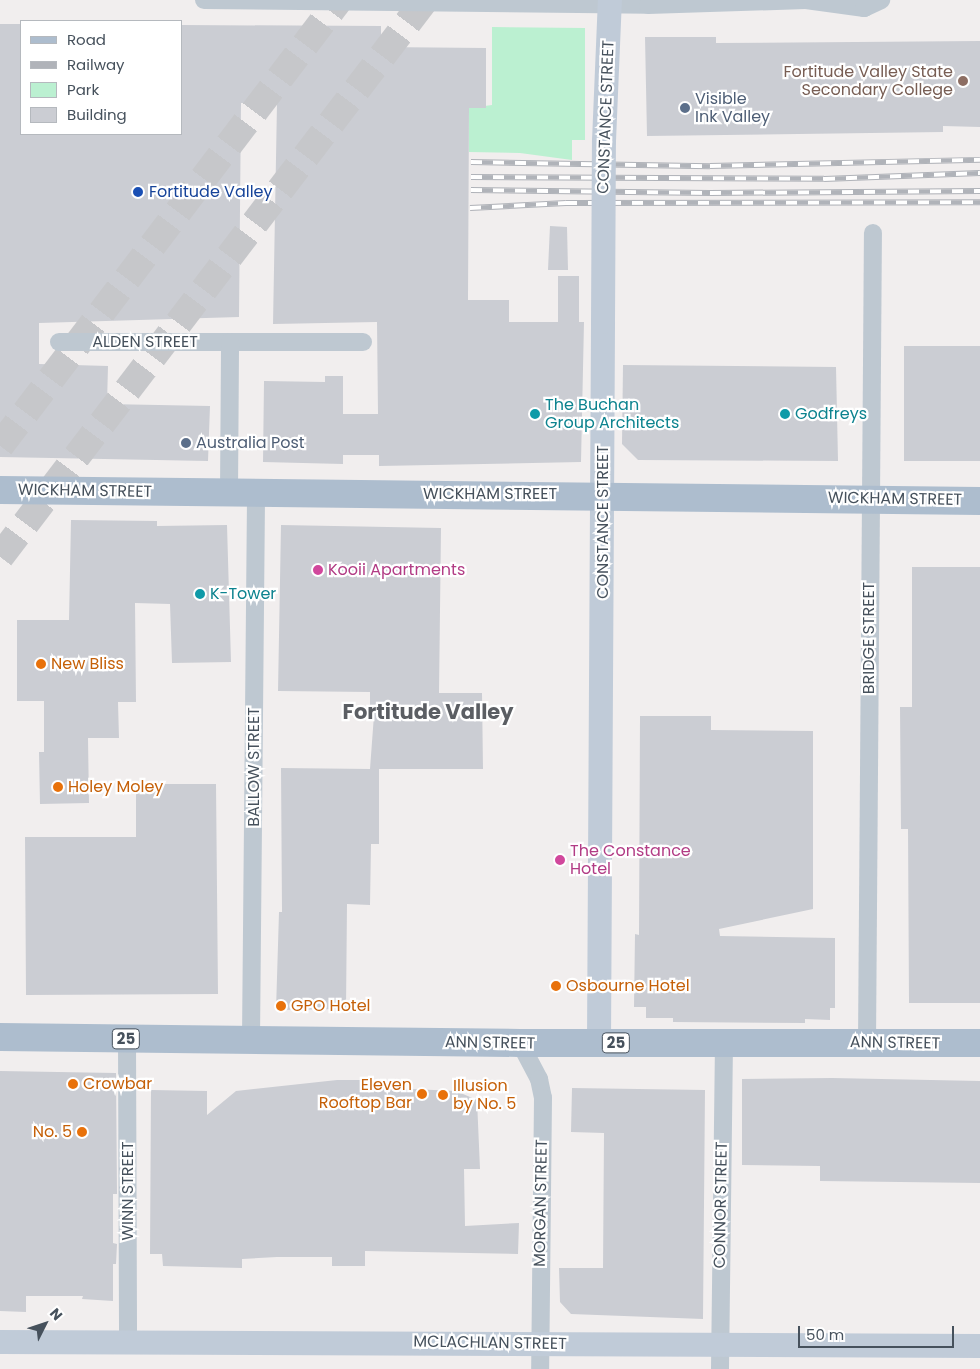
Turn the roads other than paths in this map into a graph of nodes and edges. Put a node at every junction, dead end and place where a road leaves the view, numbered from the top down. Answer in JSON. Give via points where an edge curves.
{"nodes":[{"id":1,"x":204,"y":0,"type":"edge"},
{"id":2,"x":382,"y":0,"type":"edge"},
{"id":3,"x":806,"y":0,"type":"edge"},
{"id":4,"x":880,"y":0,"type":"edge"},
{"id":5,"x":610,"y":2,"type":"edge"},
{"id":6,"x":873,"y":232,"type":"dead end"},
{"id":7,"x":59,"y":342,"type":"dead end"},
{"id":8,"x":230,"y":342,"type":"junction"},
{"id":9,"x":363,"y":342,"type":"dead end"},
{"id":10,"x":0,"y":490,"type":"edge"},
{"id":11,"x":229,"y":493,"type":"junction"},
{"id":12,"x":256,"y":494,"type":"junction"},
{"id":13,"x":603,"y":494,"type":"junction"},
{"id":14,"x":869,"y":499,"type":"junction"},
{"id":15,"x":980,"y":501,"type":"edge"},
{"id":16,"x":0,"y":1037,"type":"edge"},
{"id":17,"x":127,"y":1039,"type":"junction"},
{"id":18,"x":251,"y":1039,"type":"junction"},
{"id":19,"x":724,"y":1042,"type":"junction"},
{"id":20,"x":520,"y":1043,"type":"junction"},
{"id":21,"x":599,"y":1043,"type":"junction"},
{"id":22,"x":980,"y":1043,"type":"edge"},
{"id":23,"x":867,"y":1044,"type":"junction"},
{"id":24,"x":0,"y":1342,"type":"edge"},
{"id":25,"x":539,"y":1342,"type":"junction"},
{"id":26,"x":128,"y":1343,"type":"junction"},
{"id":27,"x":720,"y":1345,"type":"junction"},
{"id":28,"x":980,"y":1346,"type":"edge"},
{"id":29,"x":540,"y":1369,"type":"edge"},
{"id":30,"x":720,"y":1369,"type":"edge"}],
"edges":[{"from":1,"to":2,"type":"street"},
{"from":2,"to":5,"type":"street"},
{"from":3,"to":4,"type":"street","via":[[864,8]]},
{"from":3,"to":5,"type":"street"},
{"from":5,"to":13,"type":"street","name":"CONSTANCE STREET","bridge":true,"via":[[604,140]]},
{"from":6,"to":14,"type":"street","name":"BRIDGE STREET"},
{"from":7,"to":8,"type":"street","name":"ALDEN STREET"},
{"from":8,"to":9,"type":"street","name":"ALDEN STREET"},
{"from":8,"to":11,"type":"street"},
{"from":10,"to":11,"type":"main road","name":"WICKHAM STREET"},
{"from":11,"to":12,"type":"main road","name":"WICKHAM STREET"},
{"from":12,"to":13,"type":"main road","name":"WICKHAM STREET"},
{"from":12,"to":18,"type":"street","name":"BALLOW STREET"},
{"from":13,"to":14,"type":"main road","name":"WICKHAM STREET"},
{"from":13,"to":21,"type":"street","name":"CONSTANCE STREET"},
{"from":14,"to":15,"type":"main road","name":"WICKHAM STREET"},
{"from":14,"to":23,"type":"street","name":"BRIDGE STREET"},
{"from":16,"to":17,"type":"main road","name":"ANN STREET","number":"25"},
{"from":17,"to":18,"type":"main road","name":"ANN STREET","number":"25"},
{"from":17,"to":26,"type":"street","name":"WINN STREET"},
{"from":18,"to":20,"type":"main road","name":"ANN STREET","number":"25"},
{"from":19,"to":21,"type":"main road","name":"ANN STREET","number":"25"},
{"from":19,"to":23,"type":"main road","name":"ANN STREET","number":"25"},
{"from":19,"to":27,"type":"street","name":"CONNOR STREET"},
{"from":20,"to":21,"type":"main road","name":"ANN STREET","number":"25"},
{"from":20,"to":25,"type":"street","name":"MORGAN STREET","via":[[539,1079],[543,1098]]},
{"from":22,"to":23,"type":"main road","name":"ANN STREET","number":"25"},
{"from":24,"to":26,"type":"street","name":"MCLACHLAN STREET"},
{"from":25,"to":26,"type":"street","name":"MCLACHLAN STREET"},
{"from":25,"to":27,"type":"street","name":"MCLACHLAN STREET"},
{"from":25,"to":29,"type":"street","name":"MORGAN STREET"},
{"from":27,"to":28,"type":"street","name":"MCLACHLAN STREET"},
{"from":27,"to":30,"type":"street","name":"CONNOR STREET"}]}
